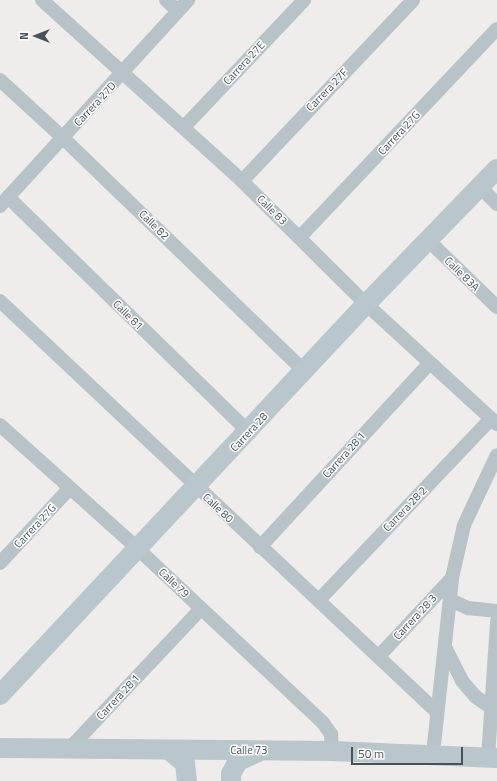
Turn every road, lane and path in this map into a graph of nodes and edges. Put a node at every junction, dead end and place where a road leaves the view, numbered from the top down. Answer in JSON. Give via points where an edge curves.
{"nodes":[{"id":1,"x":42,"y":0,"type":"edge"},
{"id":2,"x":166,"y":0,"type":"edge"},
{"id":3,"x":188,"y":0,"type":"edge"},
{"id":4,"x":304,"y":0,"type":"edge"},
{"id":5,"x":413,"y":0,"type":"edge"},
{"id":6,"x":178,"y":11,"type":"junction"},
{"id":7,"x":497,"y":29,"type":"edge"},
{"id":8,"x":123,"y":73,"type":"junction"},
{"id":9,"x":1,"y":82,"type":"edge"},
{"id":10,"x":184,"y":127,"type":"junction"},
{"id":11,"x":63,"y":138,"type":"junction"},
{"id":12,"x":497,"y":168,"type":"edge"},
{"id":13,"x":242,"y":181,"type":"junction"},
{"id":14,"x":480,"y":187,"type":"junction"},
{"id":15,"x":4,"y":202,"type":"edge"},
{"id":16,"x":497,"y":204,"type":"edge"},
{"id":17,"x":300,"y":238,"type":"junction"},
{"id":18,"x":428,"y":240,"type":"junction"},
{"id":19,"x":0,"y":301,"type":"edge"},
{"id":20,"x":366,"y":304,"type":"junction"},
{"id":21,"x":497,"y":307,"type":"edge"},
{"id":22,"x":429,"y":364,"type":"junction"},
{"id":23,"x":305,"y":372,"type":"junction"},
{"id":24,"x":494,"y":422,"type":"edge"},
{"id":25,"x":249,"y":432,"type":"junction"},
{"id":26,"x":3,"y":435,"type":"edge"},
{"id":27,"x":497,"y":455,"type":"edge"},
{"id":28,"x":196,"y":488,"type":"junction"},
{"id":29,"x":69,"y":489,"type":"junction"},
{"id":30,"x":260,"y":547,"type":"junction"},
{"id":31,"x":138,"y":549,"type":"junction"},
{"id":32,"x":0,"y":563,"type":"edge"},
{"id":33,"x":452,"y":578,"type":"junction"},
{"id":34,"x":319,"y":600,"type":"junction"},
{"id":35,"x":450,"y":600,"type":"junction"},
{"id":36,"x":201,"y":609,"type":"junction"},
{"id":37,"x":497,"y":611,"type":"edge"},
{"id":38,"x":497,"y":621,"type":"edge"},
{"id":39,"x":445,"y":645,"type":"junction"},
{"id":40,"x":379,"y":656,"type":"junction"},
{"id":41,"x":0,"y":695,"type":"edge"},
{"id":42,"x":489,"y":706,"type":"junction"},
{"id":43,"x":438,"y":712,"type":"junction"},
{"id":44,"x":0,"y":748,"type":"edge"},
{"id":45,"x":68,"y":750,"type":"junction"},
{"id":46,"x":266,"y":750,"type":"junction"},
{"id":47,"x":170,"y":751,"type":"junction"},
{"id":48,"x":332,"y":751,"type":"junction"},
{"id":49,"x":433,"y":754,"type":"junction"},
{"id":50,"x":492,"y":758,"type":"edge"},
{"id":51,"x":187,"y":781,"type":"edge"},
{"id":52,"x":231,"y":781,"type":"edge"}],
"edges":[{"from":1,"to":8,"type":"street","name":"Calle 83"},
{"from":2,"to":6,"type":"street"},
{"from":3,"to":6,"type":"street","name":"Carrera 27D"},
{"from":4,"to":10,"type":"street","name":"Carrera 27E"},
{"from":5,"to":13,"type":"street","name":"Carrera 27F"},
{"from":6,"to":8,"type":"street","name":"Carrera 27D"},
{"from":7,"to":17,"type":"street","name":"Carrera 27G"},
{"from":8,"to":10,"type":"street","name":"Calle 83"},
{"from":8,"to":11,"type":"street","name":"Carrera 27D"},
{"from":9,"to":11,"type":"street","name":"Calle 82"},
{"from":10,"to":13,"type":"street","name":"Calle 83"},
{"from":11,"to":15,"type":"street","name":"Carrera 27D"},
{"from":11,"to":23,"type":"street","name":"Calle 82"},
{"from":12,"to":14,"type":"street","name":"Carrera 28"},
{"from":13,"to":17,"type":"street","name":"Calle 83"},
{"from":14,"to":16,"type":"street"},
{"from":14,"to":18,"type":"street","name":"Carrera 28"},
{"from":15,"to":25,"type":"street","name":"Calle 81"},
{"from":17,"to":20,"type":"street","name":"Calle 83"},
{"from":18,"to":20,"type":"street","name":"Carrera 28"},
{"from":18,"to":21,"type":"street","name":"Calle 83A"},
{"from":19,"to":28,"type":"street","name":"Calle 80"},
{"from":20,"to":22,"type":"street","name":"Calle 83"},
{"from":20,"to":23,"type":"street","name":"Carrera 28"},
{"from":22,"to":24,"type":"street","name":"Calle 83"},
{"from":22,"to":30,"type":"street","name":"Carrera 28 1"},
{"from":23,"to":25,"type":"street","name":"Carrera 28"},
{"from":24,"to":34,"type":"street","name":"Carrera 28 2"},
{"from":25,"to":28,"type":"street","name":"Carrera 28"},
{"from":26,"to":29,"type":"street","name":"Calle 79"},
{"from":27,"to":33,"type":"street","via":[[464,525]]},
{"from":28,"to":30,"type":"street","name":"Calle 80"},
{"from":28,"to":31,"type":"street","name":"Carrera 28"},
{"from":29,"to":31,"type":"street","name":"Calle 79"},
{"from":29,"to":32,"type":"street","name":"Carrera 27G"},
{"from":30,"to":34,"type":"street","name":"Calle 80"},
{"from":31,"to":36,"type":"street","name":"Calle 79"},
{"from":31,"to":41,"type":"street","name":"Carrera 28"},
{"from":33,"to":35,"type":"street"},
{"from":33,"to":40,"type":"street","name":"Carrera 28 3"},
{"from":34,"to":40,"type":"street","name":"Calle 80"},
{"from":35,"to":37,"type":"street","via":[[468,608]]},
{"from":35,"to":39,"type":"street"},
{"from":36,"to":45,"type":"street","name":"Carrera 28 1"},
{"from":36,"to":48,"type":"street","name":"Calle 79","via":[[326,727],[332,738]]},
{"from":38,"to":42,"type":"street"},
{"from":39,"to":42,"type":"street","via":[[451,663],[462,681],[476,697]]},
{"from":39,"to":43,"type":"street"},
{"from":40,"to":43,"type":"street","name":"Calle 80"},
{"from":42,"to":50,"type":"street"},
{"from":43,"to":49,"type":"street"},
{"from":44,"to":45,"type":"street","name":"Calle 73"},
{"from":45,"to":47,"type":"street","name":"Calle 73"},
{"from":46,"to":47,"type":"street","name":"Calle 73"},
{"from":46,"to":48,"type":"street","name":"Calle 73"},
{"from":46,"to":52,"type":"street","via":[[238,761],[231,774]]},
{"from":47,"to":51,"type":"street","via":[[185,763]]},
{"from":48,"to":49,"type":"street","name":"Calle 73"},
{"from":49,"to":50,"type":"street","name":"Calle 73"}]}
